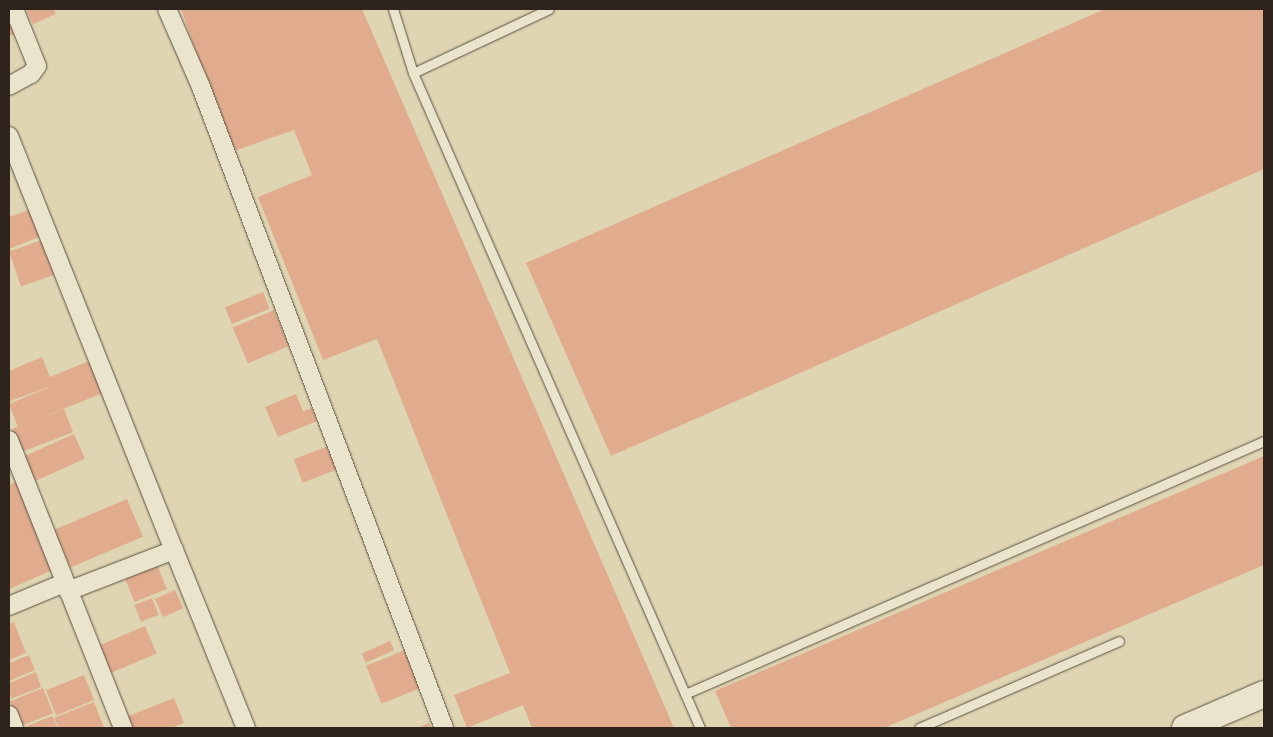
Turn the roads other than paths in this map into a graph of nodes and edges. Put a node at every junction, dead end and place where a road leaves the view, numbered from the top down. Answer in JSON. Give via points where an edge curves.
{"nodes":[{"id":1,"x":14,"y":9,"type":"edge"},
{"id":2,"x":167,"y":9,"type":"edge"},
{"id":3,"x":393,"y":9,"type":"edge"},
{"id":4,"x":549,"y":9,"type":"edge"},
{"id":5,"x":413,"y":73,"type":"junction"},
{"id":6,"x":9,"y":86,"type":"edge"},
{"id":7,"x":9,"y":136,"type":"edge"},
{"id":8,"x":9,"y":440,"type":"edge"},
{"id":9,"x":1264,"y":441,"type":"edge"},
{"id":10,"x":14,"y":471,"type":"edge"},
{"id":11,"x":174,"y":550,"type":"junction"},
{"id":12,"x":66,"y":587,"type":"junction"},
{"id":13,"x":9,"y":606,"type":"edge"},
{"id":14,"x":1118,"y":641,"type":"dead end"},
{"id":15,"x":685,"y":694,"type":"junction"},
{"id":16,"x":1264,"y":694,"type":"edge"},
{"id":17,"x":9,"y":715,"type":"edge"},
{"id":18,"x":14,"y":728,"type":"edge"},
{"id":19,"x":123,"y":728,"type":"edge"},
{"id":20,"x":246,"y":728,"type":"edge"},
{"id":21,"x":444,"y":728,"type":"edge"},
{"id":22,"x":700,"y":728,"type":"edge"},
{"id":23,"x":919,"y":728,"type":"edge"},
{"id":24,"x":1185,"y":728,"type":"edge"}],
"edges":[{"from":1,"to":6,"type":"street","via":[[37,66],[31,74]]},
{"from":2,"to":21,"type":"street","via":[[201,87]]},
{"from":3,"to":5,"type":"lane"},
{"from":4,"to":5,"type":"lane"},
{"from":5,"to":15,"type":"lane"},
{"from":7,"to":11,"type":"street"},
{"from":8,"to":10,"type":"street"},
{"from":9,"to":15,"type":"lane"},
{"from":10,"to":12,"type":"street"},
{"from":11,"to":12,"type":"street"},
{"from":11,"to":20,"type":"street"},
{"from":12,"to":13,"type":"street"},
{"from":12,"to":19,"type":"street"},
{"from":14,"to":23,"type":"lane"},
{"from":15,"to":22,"type":"lane"},
{"from":16,"to":24,"type":"main road"},
{"from":17,"to":18,"type":"street"}]}
